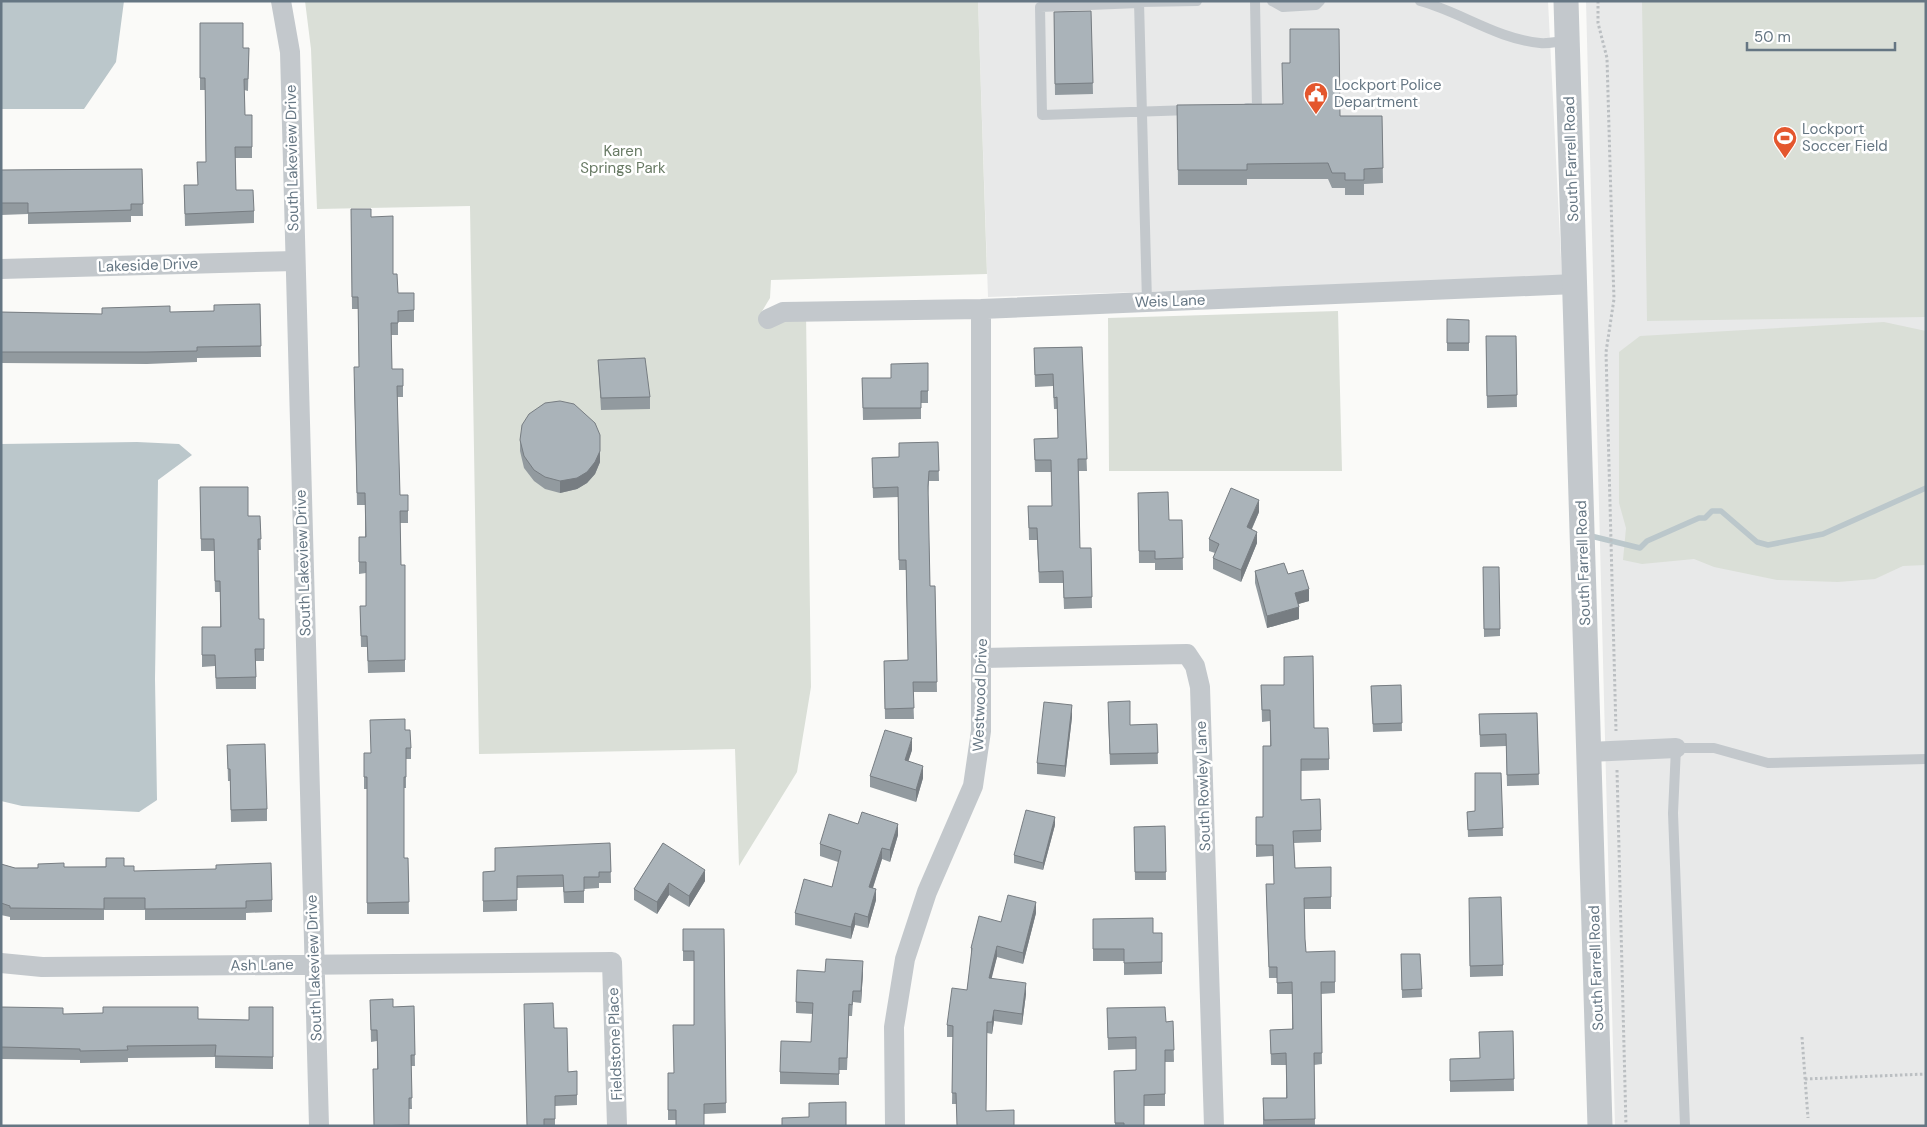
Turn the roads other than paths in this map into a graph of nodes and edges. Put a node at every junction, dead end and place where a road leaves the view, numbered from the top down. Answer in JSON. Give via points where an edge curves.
{"nodes":[{"id":1,"x":281,"y":1,"type":"edge"},
{"id":2,"x":1197,"y":1,"type":"edge"},
{"id":3,"x":1254,"y":1,"type":"edge"},
{"id":4,"x":1272,"y":1,"type":"edge"},
{"id":5,"x":1320,"y":1,"type":"edge"},
{"id":6,"x":1420,"y":1,"type":"edge"},
{"id":7,"x":1566,"y":1,"type":"edge"},
{"id":8,"x":1139,"y":3,"type":"junction"},
{"id":9,"x":1567,"y":41,"type":"junction"},
{"id":10,"x":1238,"y":109,"type":"edge"},
{"id":11,"x":1199,"y":110,"type":"edge"},
{"id":12,"x":1142,"y":111,"type":"junction"},
{"id":13,"x":295,"y":261,"type":"junction"},
{"id":14,"x":1,"y":270,"type":"edge"},
{"id":15,"x":1575,"y":284,"type":"junction"},
{"id":16,"x":1147,"y":302,"type":"junction"},
{"id":17,"x":981,"y":309,"type":"junction"},
{"id":18,"x":768,"y":319,"type":"dead end"},
{"id":19,"x":983,"y":658,"type":"junction"},
{"id":20,"x":1676,"y":748,"type":"junction"},
{"id":21,"x":1589,"y":752,"type":"junction"},
{"id":22,"x":1926,"y":759,"type":"edge"},
{"id":23,"x":612,"y":962,"type":"joint"},
{"id":24,"x":1,"y":963,"type":"edge"},
{"id":25,"x":314,"y":964,"type":"junction"},
{"id":26,"x":319,"y":1126,"type":"edge"},
{"id":27,"x":618,"y":1126,"type":"edge"},
{"id":28,"x":895,"y":1126,"type":"edge"},
{"id":29,"x":1214,"y":1126,"type":"edge"},
{"id":30,"x":1600,"y":1126,"type":"edge"},
{"id":31,"x":1685,"y":1126,"type":"edge"}],
"edges":[{"from":1,"to":13,"type":"street","name":"South Lakeview Drive","via":[[290,52]]},
{"from":2,"to":8,"type":"lane"},
{"from":3,"to":10,"type":"lane","via":[[1257,108]]},
{"from":4,"to":5,"type":"lane","via":[[1283,7],[1316,5]]},
{"from":6,"to":9,"type":"lane","via":[[1492,30],[1540,43]]},
{"from":7,"to":9,"type":"street","name":"South Farrell Road"},
{"from":8,"to":12,"type":"lane"},
{"from":8,"to":12,"type":"lane","via":[[1040,7],[1041,86],[1042,115]]},
{"from":9,"to":15,"type":"street","name":"South Farrell Road"},
{"from":11,"to":12,"type":"lane"},
{"from":12,"to":16,"type":"lane"},
{"from":13,"to":14,"type":"street","name":"Lakeside Drive"},
{"from":13,"to":25,"type":"street","name":"South Lakeview Drive"},
{"from":15,"to":16,"type":"street","name":"Weis Lane"},
{"from":15,"to":21,"type":"street","name":"South Farrell Road"},
{"from":16,"to":17,"type":"street","name":"Weis Lane"},
{"from":17,"to":18,"type":"street","name":"Weis Lane","via":[[782,312]]},
{"from":17,"to":19,"type":"street","name":"Westwood Drive"},
{"from":19,"to":28,"type":"street","name":"Westwood Drive","via":[[981,731],[973,786],[927,892],[905,959],[894,1027]]},
{"from":19,"to":29,"type":"street","name":"South Rowley Lane","via":[[1187,654],[1195,666],[1200,687]]},
{"from":20,"to":21,"type":"street"},
{"from":20,"to":22,"type":"lane","via":[[1714,748],[1768,763]]},
{"from":20,"to":31,"type":"lane","via":[[1673,813]]},
{"from":21,"to":30,"type":"street","name":"South Farrell Road"},
{"from":23,"to":25,"type":"street","name":"Ash Lane"},
{"from":23,"to":27,"type":"street","name":"Fieldstone Place"},
{"from":24,"to":25,"type":"street","name":"Ash Lane","via":[[42,967]]},
{"from":25,"to":26,"type":"street","name":"South Lakeview Drive"}]}
